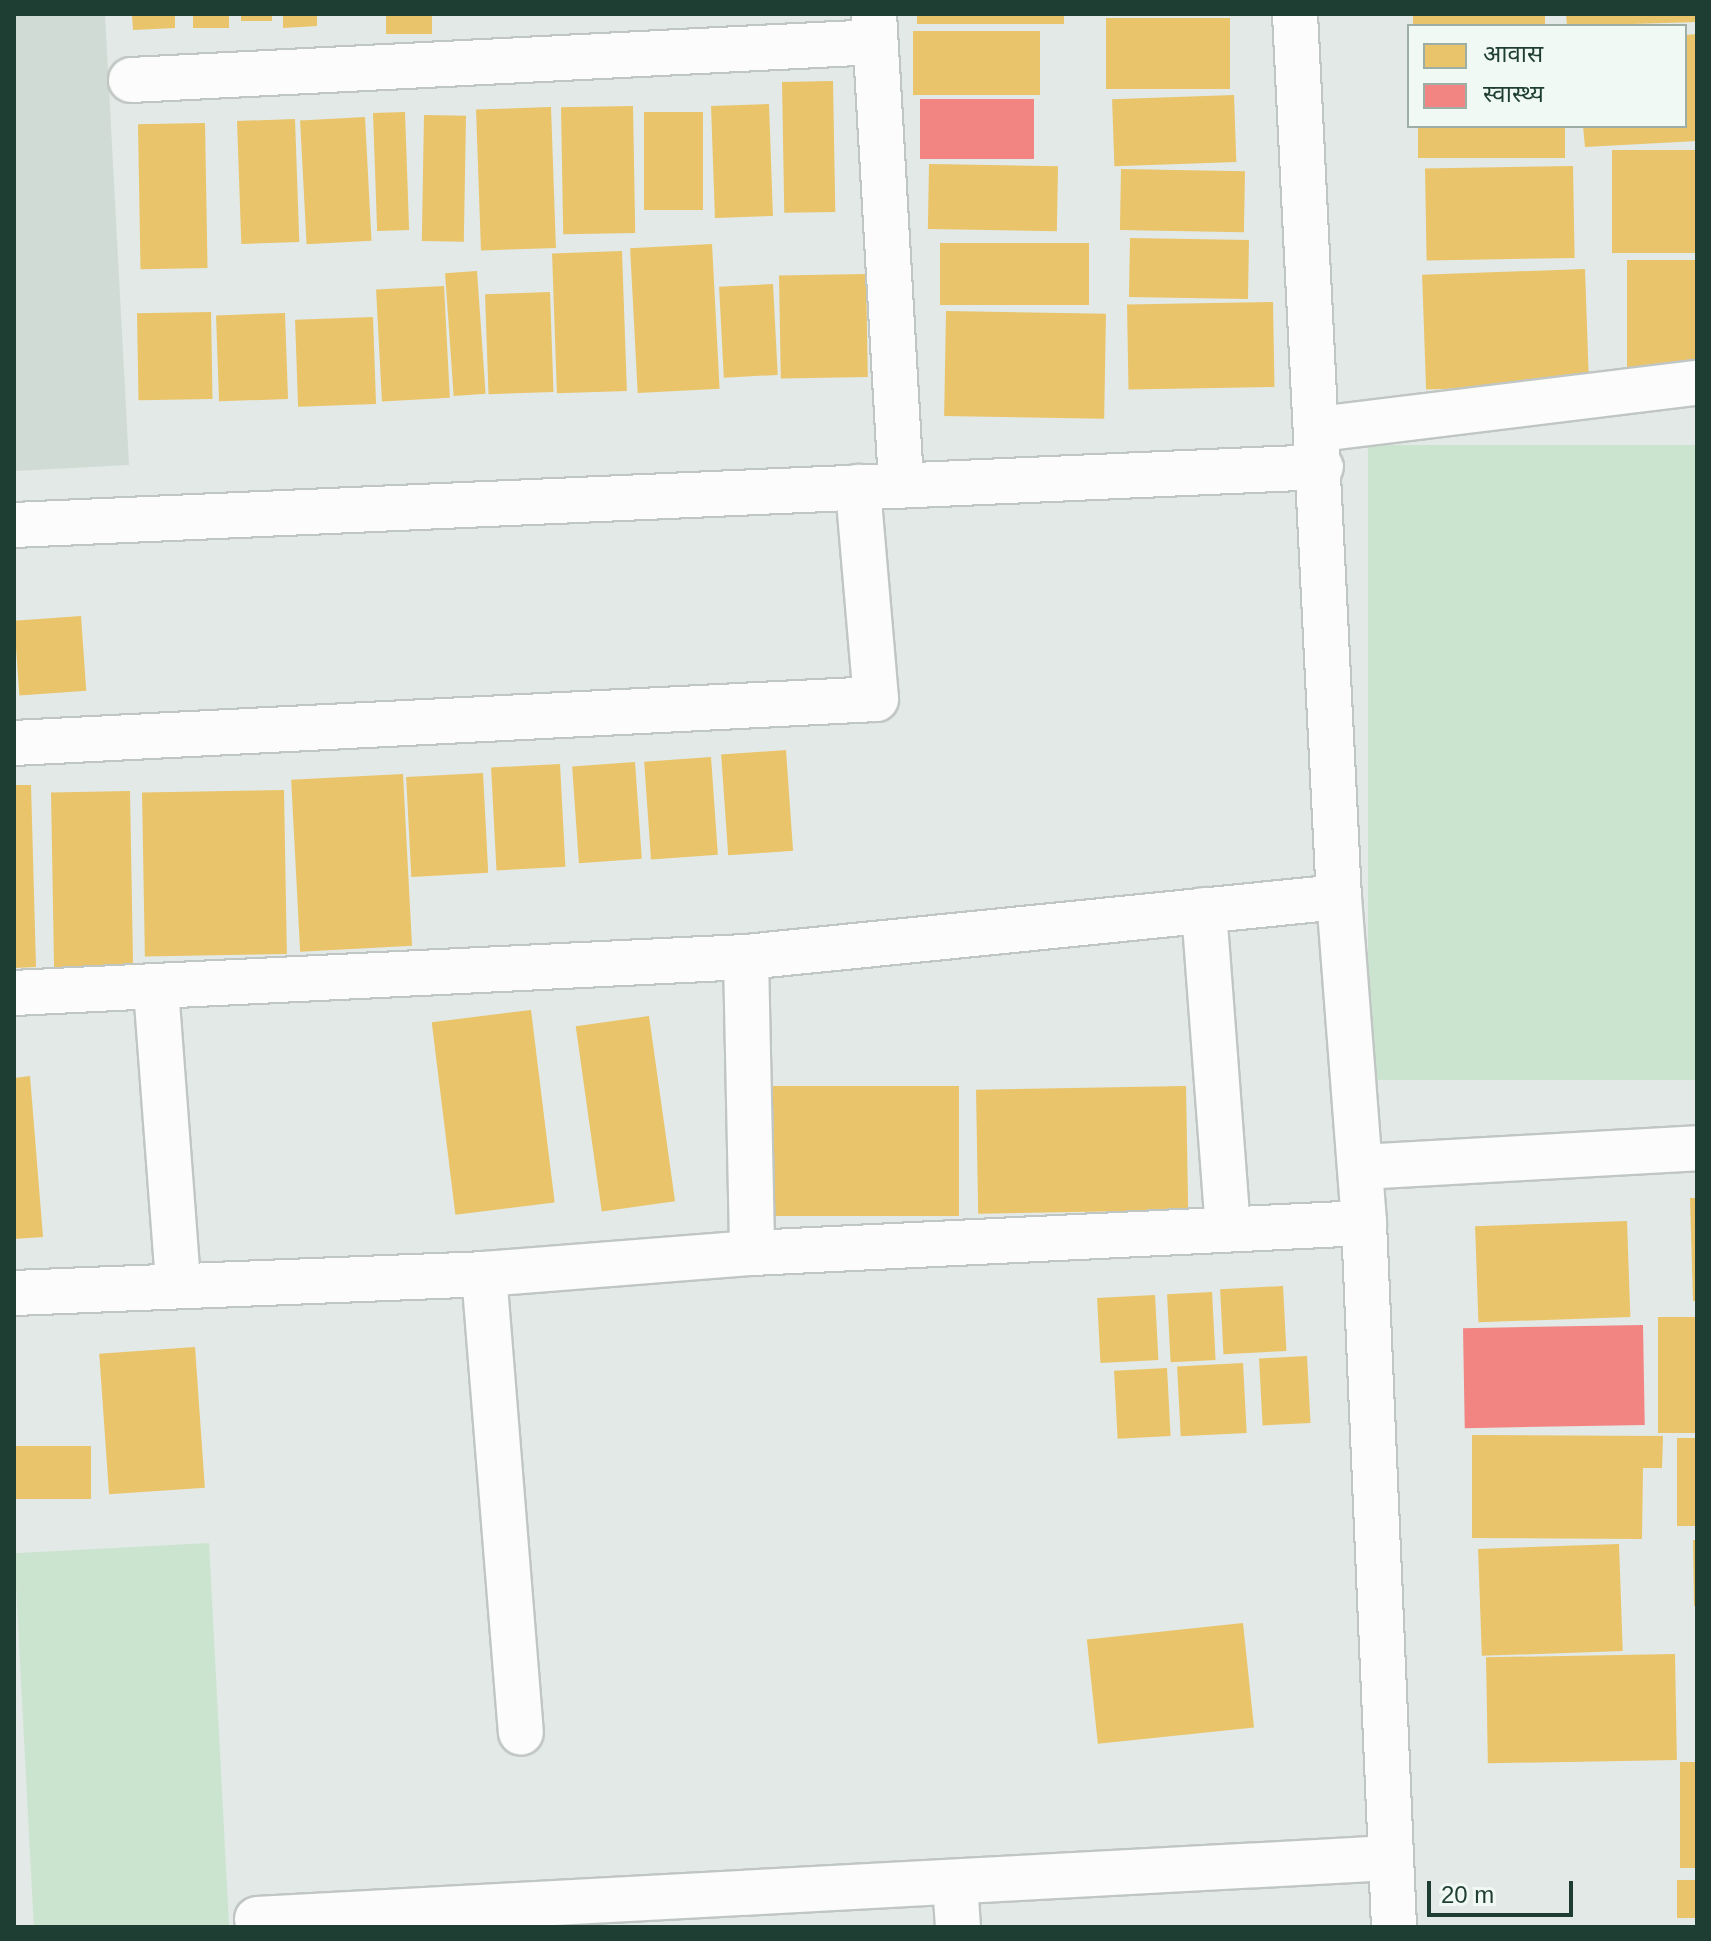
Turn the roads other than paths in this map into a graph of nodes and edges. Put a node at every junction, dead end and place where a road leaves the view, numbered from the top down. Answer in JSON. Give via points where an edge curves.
{"nodes":[{"id":1,"x":1295,"y":14,"type":"edge"},
{"id":2,"x":874,"y":28,"type":"edge"},
{"id":3,"x":131,"y":80,"type":"dead end"},
{"id":4,"x":1697,"y":383,"type":"edge"},
{"id":5,"x":1320,"y":448,"type":"junction"},
{"id":6,"x":901,"y":485,"type":"junction"},
{"id":7,"x":858,"y":487,"type":"junction"},
{"id":8,"x":14,"y":525,"type":"edge"},
{"id":9,"x":14,"y":743,"type":"edge"},
{"id":10,"x":1339,"y":897,"type":"junction"},
{"id":11,"x":1204,"y":910,"type":"junction"},
{"id":12,"x":746,"y":957,"type":"junction"},
{"id":13,"x":156,"y":989,"type":"junction"},
{"id":14,"x":14,"y":993,"type":"edge"},
{"id":15,"x":1697,"y":1148,"type":"edge"},
{"id":16,"x":1361,"y":1167,"type":"junction"},
{"id":17,"x":1364,"y":1223,"type":"junction"},
{"id":18,"x":1228,"y":1229,"type":"junction"},
{"id":19,"x":752,"y":1253,"type":"junction"},
{"id":20,"x":484,"y":1274,"type":"junction"},
{"id":21,"x":178,"y":1284,"type":"junction"},
{"id":22,"x":14,"y":1293,"type":"edge"},
{"id":23,"x":521,"y":1733,"type":"dead end"},
{"id":24,"x":1389,"y":1858,"type":"junction"},
{"id":25,"x":955,"y":1883,"type":"junction"},
{"id":26,"x":257,"y":1919,"type":"dead end"},
{"id":27,"x":958,"y":1927,"type":"edge"},
{"id":28,"x":1394,"y":1927,"type":"edge"}],
"edges":[{"from":1,"to":5,"type":"street"},
{"from":2,"to":3,"type":"street"},
{"from":2,"to":6,"type":"street"},
{"from":4,"to":5,"type":"street"},
{"from":5,"to":6,"type":"street"},
{"from":5,"to":10,"type":"street"},
{"from":6,"to":7,"type":"street"},
{"from":7,"to":8,"type":"street"},
{"from":7,"to":9,"type":"street","via":[[876,699]]},
{"from":10,"to":11,"type":"street"},
{"from":10,"to":16,"type":"street"},
{"from":11,"to":12,"type":"street"},
{"from":11,"to":18,"type":"street"},
{"from":12,"to":13,"type":"street"},
{"from":12,"to":19,"type":"street"},
{"from":13,"to":14,"type":"street"},
{"from":13,"to":21,"type":"street"},
{"from":15,"to":16,"type":"street"},
{"from":16,"to":17,"type":"street"},
{"from":17,"to":18,"type":"street"},
{"from":17,"to":24,"type":"street"},
{"from":18,"to":19,"type":"street"},
{"from":19,"to":20,"type":"street"},
{"from":20,"to":21,"type":"street"},
{"from":20,"to":23,"type":"street"},
{"from":21,"to":22,"type":"street"},
{"from":24,"to":25,"type":"street"},
{"from":24,"to":28,"type":"street"},
{"from":25,"to":26,"type":"street"},
{"from":25,"to":27,"type":"street"}]}
